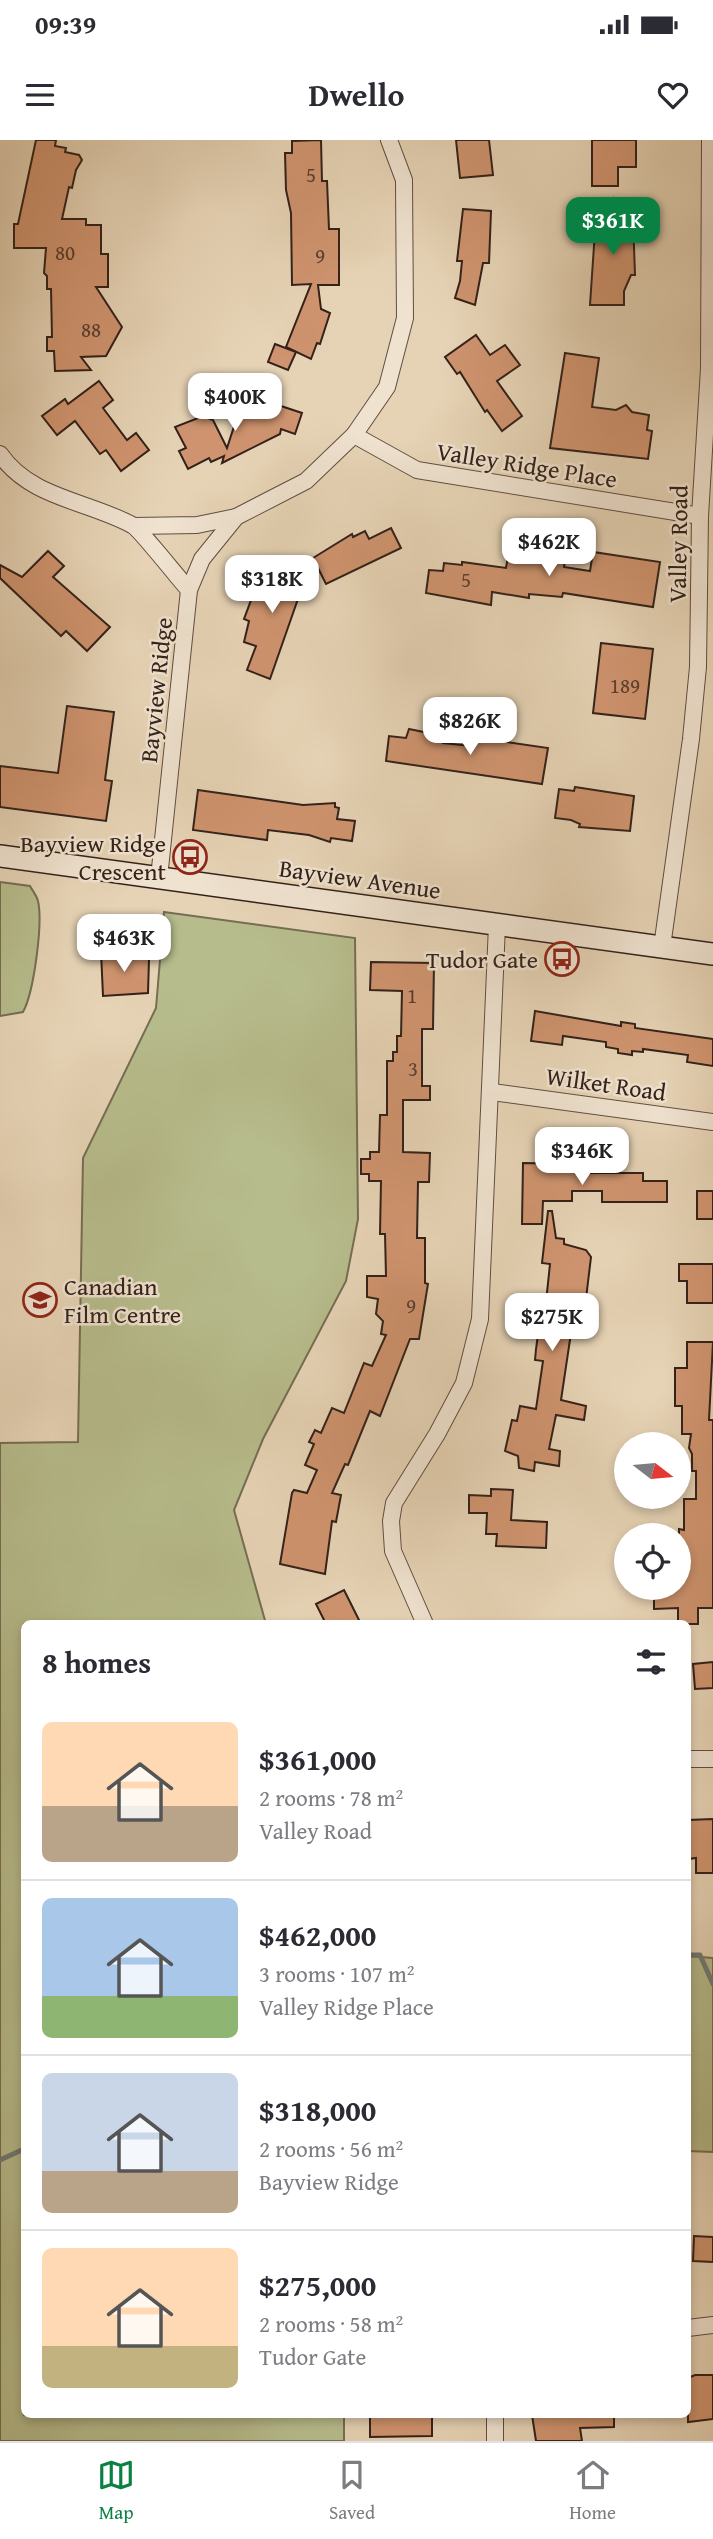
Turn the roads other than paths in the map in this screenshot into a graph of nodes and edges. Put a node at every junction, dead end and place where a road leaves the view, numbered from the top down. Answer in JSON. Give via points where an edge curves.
{"nodes":[{"id":1,"x":389,"y":140,"type":"edge"},
{"id":2,"x":710,"y":140,"type":"edge"},
{"id":3,"x":354,"y":435,"type":"junction"},
{"id":4,"x":0,"y":454,"type":"edge"},
{"id":5,"x":700,"y":516,"type":"junction"},
{"id":6,"x":236,"y":517,"type":"junction"},
{"id":7,"x":134,"y":526,"type":"junction"},
{"id":8,"x":189,"y":590,"type":"junction"},
{"id":9,"x":0,"y":856,"type":"edge"},
{"id":10,"x":159,"y":878,"type":"junction"},
{"id":11,"x":497,"y":925,"type":"junction"},
{"id":12,"x":662,"y":947,"type":"junction"},
{"id":13,"x":713,"y":954,"type":"edge"},
{"id":14,"x":492,"y":1092,"type":"junction"},
{"id":15,"x":713,"y":1122,"type":"edge"},
{"id":16,"x":423,"y":1620,"type":"edge"},
{"id":17,"x":691,"y":1759,"type":"edge"},
{"id":18,"x":713,"y":1759,"type":"edge"},
{"id":19,"x":713,"y":2325,"type":"edge"},
{"id":20,"x":691,"y":2329,"type":"edge"},
{"id":21,"x":495,"y":2418,"type":"edge"},
{"id":22,"x":495,"y":2441,"type":"edge"}],
"edges":[{"from":1,"to":3,"type":"street","via":[[404,180],[405,318],[387,387]]},
{"from":2,"to":5,"type":"street","name":"Valley Road","via":[[709,368]]},
{"from":3,"to":5,"type":"street","name":"Valley Ridge Place","via":[[417,470]]},
{"from":3,"to":6,"type":"street","via":[[306,481]]},
{"from":4,"to":7,"type":"street","name":"Bayview Ridge","via":[[8,465],[52,495]]},
{"from":5,"to":12,"type":"street","name":"Valley Road","via":[[698,667]]},
{"from":6,"to":7,"type":"street","name":"Bayview Ridge","via":[[197,525]]},
{"from":6,"to":8,"type":"street","via":[[202,559]]},
{"from":7,"to":8,"type":"street","name":"Bayview Ridge"},
{"from":8,"to":10,"type":"street","name":"Bayview Ridge"},
{"from":9,"to":10,"type":"main road","name":"Bayview Avenue"},
{"from":10,"to":11,"type":"main road","name":"Bayview Avenue"},
{"from":11,"to":12,"type":"main road","name":"Bayview Avenue"},
{"from":11,"to":14,"type":"street"},
{"from":12,"to":13,"type":"main road","name":"Bayview Avenue"},
{"from":14,"to":15,"type":"street","name":"Wilket Road"},
{"from":14,"to":16,"type":"street","via":[[484,1291],[473,1353],[450,1411],[394,1503],[391,1521],[396,1562]]},
{"from":17,"to":18,"type":"street"},
{"from":19,"to":20,"type":"street"},
{"from":21,"to":22,"type":"street"}]}
